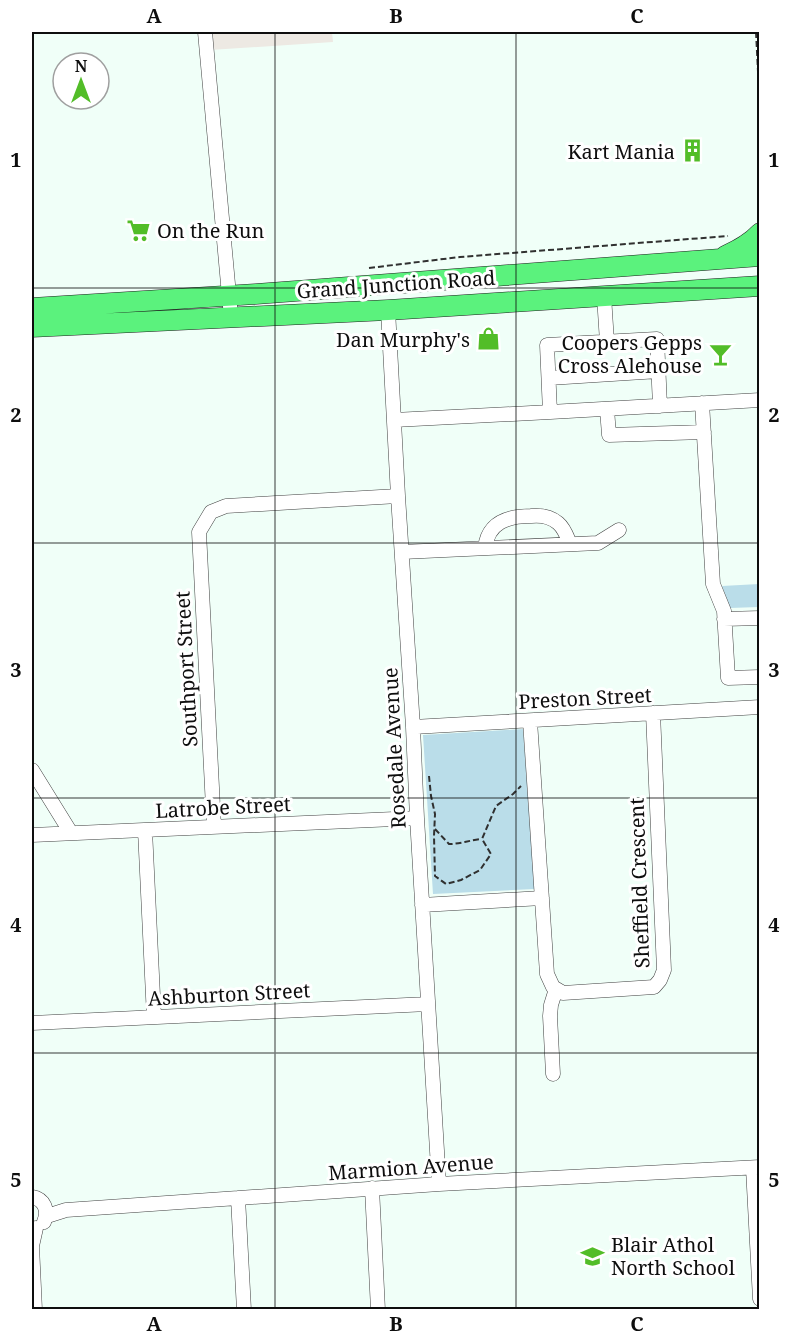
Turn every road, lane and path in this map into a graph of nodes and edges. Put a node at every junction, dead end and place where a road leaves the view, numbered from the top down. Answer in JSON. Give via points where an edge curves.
{"nodes":[{"id":1,"x":205,"y":32,"type":"edge"},
{"id":2,"x":756,"y":32,"type":"edge"},
{"id":3,"x":759,"y":111,"type":"edge"},
{"id":4,"x":759,"y":233,"type":"edge"},
{"id":5,"x":728,"y":236,"type":"dead end"},
{"id":6,"x":759,"y":256,"type":"edge"},
{"id":7,"x":460,"y":257,"type":"dead end"},
{"id":8,"x":717,"y":259,"type":"junction"},
{"id":9,"x":386,"y":284,"type":"junction"},
{"id":10,"x":759,"y":286,"type":"edge"},
{"id":11,"x":229,"y":296,"type":"junction"},
{"id":12,"x":604,"y":296,"type":"junction"},
{"id":13,"x":32,"y":308,"type":"edge"},
{"id":14,"x":388,"y":310,"type":"junction"},
{"id":15,"x":231,"y":317,"type":"junction"},
{"id":16,"x":32,"y":327,"type":"edge"},
{"id":17,"x":607,"y":342,"type":"junction"},
{"id":18,"x":658,"y":371,"type":"junction"},
{"id":19,"x":549,"y":378,"type":"junction"},
{"id":20,"x":759,"y":400,"type":"edge"},
{"id":21,"x":702,"y":403,"type":"junction"},
{"id":22,"x":660,"y":406,"type":"junction"},
{"id":23,"x":607,"y":409,"type":"junction"},
{"id":24,"x":550,"y":412,"type":"junction"},
{"id":25,"x":394,"y":420,"type":"junction"},
{"id":26,"x":704,"y":432,"type":"junction"},
{"id":27,"x":398,"y":496,"type":"junction"},
{"id":28,"x":619,"y":530,"type":"dead end"},
{"id":29,"x":570,"y":544,"type":"junction"},
{"id":30,"x":485,"y":548,"type":"junction"},
{"id":31,"x":402,"y":552,"type":"junction"},
{"id":32,"x":759,"y":618,"type":"edge"},
{"id":33,"x":724,"y":619,"type":"junction"},
{"id":34,"x":759,"y":677,"type":"edge"},
{"id":35,"x":759,"y":707,"type":"edge"},
{"id":36,"x":653,"y":713,"type":"junction"},
{"id":37,"x":530,"y":721,"type":"junction"},
{"id":38,"x":413,"y":727,"type":"junction"},
{"id":39,"x":32,"y":770,"type":"edge"},
{"id":40,"x":429,"y":773,"type":"dead end"},
{"id":41,"x":521,"y":786,"type":"dead end"},
{"id":42,"x":417,"y":818,"type":"junction"},
{"id":43,"x":214,"y":827,"type":"junction"},
{"id":44,"x":429,"y":828,"type":"dead end"},
{"id":45,"x":434,"y":828,"type":"junction"},
{"id":46,"x":145,"y":830,"type":"junction"},
{"id":47,"x":71,"y":833,"type":"junction"},
{"id":48,"x":32,"y":835,"type":"edge"},
{"id":49,"x":482,"y":839,"type":"junction"},
{"id":50,"x":542,"y":898,"type":"junction"},
{"id":51,"x":422,"y":905,"type":"junction"},
{"id":52,"x":556,"y":989,"type":"junction"},
{"id":53,"x":428,"y":1004,"type":"junction"},
{"id":54,"x":154,"y":1017,"type":"junction"},
{"id":55,"x":32,"y":1023,"type":"edge"},
{"id":56,"x":553,"y":1074,"type":"dead end"},
{"id":57,"x":756,"y":1167,"type":"edge"},
{"id":58,"x":439,"y":1184,"type":"junction"},
{"id":59,"x":372,"y":1188,"type":"junction"},
{"id":60,"x":238,"y":1198,"type":"junction"},
{"id":61,"x":38,"y":1200,"type":"edge"},
{"id":62,"x":34,"y":1229,"type":"edge"},
{"id":63,"x":32,"y":1246,"type":"edge"},
{"id":64,"x":759,"y":1299,"type":"edge"},
{"id":65,"x":35,"y":1310,"type":"edge"},
{"id":66,"x":244,"y":1310,"type":"edge"},
{"id":67,"x":378,"y":1310,"type":"edge"}],
"edges":[{"from":1,"to":11,"type":"street"},
{"from":2,"to":3,"type":"path"},
{"from":4,"to":8,"type":"highway","via":[[739,250]]},
{"from":5,"to":7,"type":"path"},
{"from":6,"to":8,"type":"highway","name":"Grand Junction Road"},
{"from":8,"to":9,"type":"highway","name":"Grand Junction Road"},
{"from":9,"to":11,"type":"highway","name":"Grand Junction Road"},
{"from":9,"to":14,"type":"highway"},
{"from":10,"to":12,"type":"highway","name":"Grand Junction Road"},
{"from":11,"to":13,"type":"highway","name":"Grand Junction Road"},
{"from":11,"to":15,"type":"street"},
{"from":12,"to":14,"type":"highway","name":"Grand Junction Road"},
{"from":12,"to":17,"type":"street"},
{"from":14,"to":15,"type":"highway","name":"Grand Junction Road"},
{"from":14,"to":25,"type":"street","name":"Rosedale Avenue"},
{"from":15,"to":16,"type":"highway","name":"Grand Junction Road"},
{"from":17,"to":18,"type":"street","via":[[657,339]]},
{"from":17,"to":19,"type":"street","via":[[547,345]]},
{"from":18,"to":19,"type":"street"},
{"from":18,"to":22,"type":"street"},
{"from":19,"to":24,"type":"street"},
{"from":20,"to":21,"type":"street"},
{"from":21,"to":22,"type":"street"},
{"from":21,"to":26,"type":"street"},
{"from":22,"to":23,"type":"street"},
{"from":23,"to":24,"type":"street"},
{"from":23,"to":26,"type":"street","via":[[609,435]]},
{"from":24,"to":25,"type":"street"},
{"from":25,"to":27,"type":"street","name":"Rosedale Avenue"},
{"from":26,"to":33,"type":"street","via":[[713,584]]},
{"from":27,"to":31,"type":"street","name":"Rosedale Avenue"},
{"from":27,"to":43,"type":"street","name":"Southport Street","via":[[226,506],[212,512],[199,532]]},
{"from":28,"to":29,"type":"street","via":[[598,543]]},
{"from":29,"to":30,"type":"street"},
{"from":29,"to":30,"type":"street","via":[[559,524],[545,516],[529,516],[496,525]]},
{"from":30,"to":31,"type":"street"},
{"from":31,"to":38,"type":"street","name":"Rosedale Avenue"},
{"from":32,"to":33,"type":"street"},
{"from":33,"to":34,"type":"street","via":[[728,678]]},
{"from":35,"to":36,"type":"street","name":"Preston Street"},
{"from":36,"to":37,"type":"street","name":"Preston Street"},
{"from":36,"to":52,"type":"street","name":"Sheffield Crescent","via":[[664,970],[654,987],[563,993]]},
{"from":37,"to":38,"type":"street","name":"Preston Street"},
{"from":37,"to":50,"type":"street"},
{"from":38,"to":42,"type":"street","name":"Rosedale Avenue"},
{"from":39,"to":47,"type":"street"},
{"from":40,"to":45,"type":"path"},
{"from":41,"to":49,"type":"path","via":[[496,806]]},
{"from":42,"to":43,"type":"street","name":"Latrobe Street"},
{"from":42,"to":51,"type":"street","name":"Rosedale Avenue"},
{"from":43,"to":46,"type":"street","name":"Latrobe Street"},
{"from":44,"to":45,"type":"path"},
{"from":45,"to":49,"type":"path","via":[[448,844]]},
{"from":45,"to":49,"type":"path","via":[[435,876],[446,884],[480,870],[491,855]]},
{"from":46,"to":47,"type":"street","name":"Latrobe Street"},
{"from":46,"to":54,"type":"street"},
{"from":47,"to":48,"type":"street","name":"Latrobe Street"},
{"from":50,"to":51,"type":"street"},
{"from":50,"to":52,"type":"street","via":[[547,974]]},
{"from":51,"to":53,"type":"street","name":"Rosedale Avenue"},
{"from":52,"to":56,"type":"street","via":[[550,1016]]},
{"from":53,"to":54,"type":"street","name":"Ashburton Street"},
{"from":53,"to":58,"type":"street","name":"Rosedale Avenue"},
{"from":54,"to":55,"type":"street","name":"Ashburton Street"},
{"from":57,"to":58,"type":"street","name":"Marmion Avenue"},
{"from":57,"to":64,"type":"street"},
{"from":58,"to":59,"type":"street","name":"Marmion Avenue"},
{"from":59,"to":60,"type":"street","name":"Marmion Avenue"},
{"from":59,"to":67,"type":"street"},
{"from":60,"to":61,"type":"street","name":"Marmion Avenue","via":[[66,1210]]},
{"from":60,"to":66,"type":"street"},
{"from":61,"to":62,"type":"street","via":[[41,1226]]},
{"from":62,"to":63,"type":"street"},
{"from":63,"to":65,"type":"street"}]}
